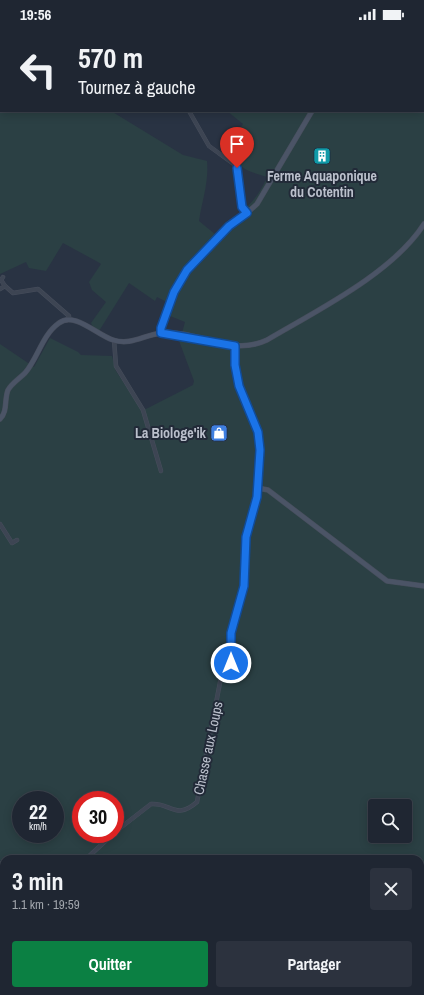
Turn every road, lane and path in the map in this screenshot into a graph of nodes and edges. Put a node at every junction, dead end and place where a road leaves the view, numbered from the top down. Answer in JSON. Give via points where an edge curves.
{"nodes":[{"id":1,"x":190,"y":112,"type":"edge"},
{"id":2,"x":311,"y":112,"type":"edge"},
{"id":3,"x":247,"y":213,"type":"junction"},
{"id":4,"x":424,"y":224,"type":"edge"},
{"id":5,"x":3,"y":277,"type":"dead end"},
{"id":6,"x":5,"y":286,"type":"junction"},
{"id":7,"x":0,"y":289,"type":"edge"},
{"id":8,"x":69,"y":318,"type":"junction"},
{"id":9,"x":161,"y":333,"type":"junction"},
{"id":10,"x":114,"y":340,"type":"junction"},
{"id":11,"x":235,"y":346,"type":"junction"},
{"id":12,"x":0,"y":419,"type":"edge"},
{"id":13,"x":161,"y":471,"type":"dead end"},
{"id":14,"x":258,"y":488,"type":"junction"},
{"id":15,"x":0,"y":524,"type":"edge"},
{"id":16,"x":17,"y":540,"type":"dead end"},
{"id":17,"x":424,"y":586,"type":"edge"},
{"id":18,"x":124,"y":825,"type":"edge"},
{"id":19,"x":103,"y":843,"type":"edge"},
{"id":20,"x":90,"y":855,"type":"edge"}],
"edges":[{"from":1,"to":3,"type":"street","via":[[209,146],[236,165],[242,207]]},
{"from":2,"to":3,"type":"street","via":[[259,201]]},
{"from":3,"to":9,"type":"street","via":[[229,226],[187,270],[174,292]]},
{"from":4,"to":11,"type":"street","via":[[412,242],[402,251],[331,303],[260,343],[252,346]]},
{"from":5,"to":6,"type":"street","via":[[1,280]]},
{"from":6,"to":7,"type":"street"},
{"from":6,"to":8,"type":"street","via":[[13,293],[38,289]]},
{"from":8,"to":10,"type":"street"},
{"from":8,"to":12,"type":"street","via":[[53,328],[26,372],[10,387]]},
{"from":9,"to":10,"type":"street","via":[[135,341]]},
{"from":9,"to":11,"type":"street"},
{"from":10,"to":13,"type":"street","via":[[116,366],[143,410]]},
{"from":11,"to":14,"type":"street","name":"Chasse aux Loups","via":[[239,386],[258,432]]},
{"from":14,"to":17,"type":"street","via":[[268,490],[387,581]]},
{"from":14,"to":18,"type":"street","name":"Chasse aux Loups","via":[[246,537],[245,578],[231,633],[231,663],[222,672],[197,802],[180,811],[152,804]]},
{"from":15,"to":16,"type":"street","via":[[12,542]]},
{"from":19,"to":20,"type":"street","name":"Chasse aux Loups"}]}
